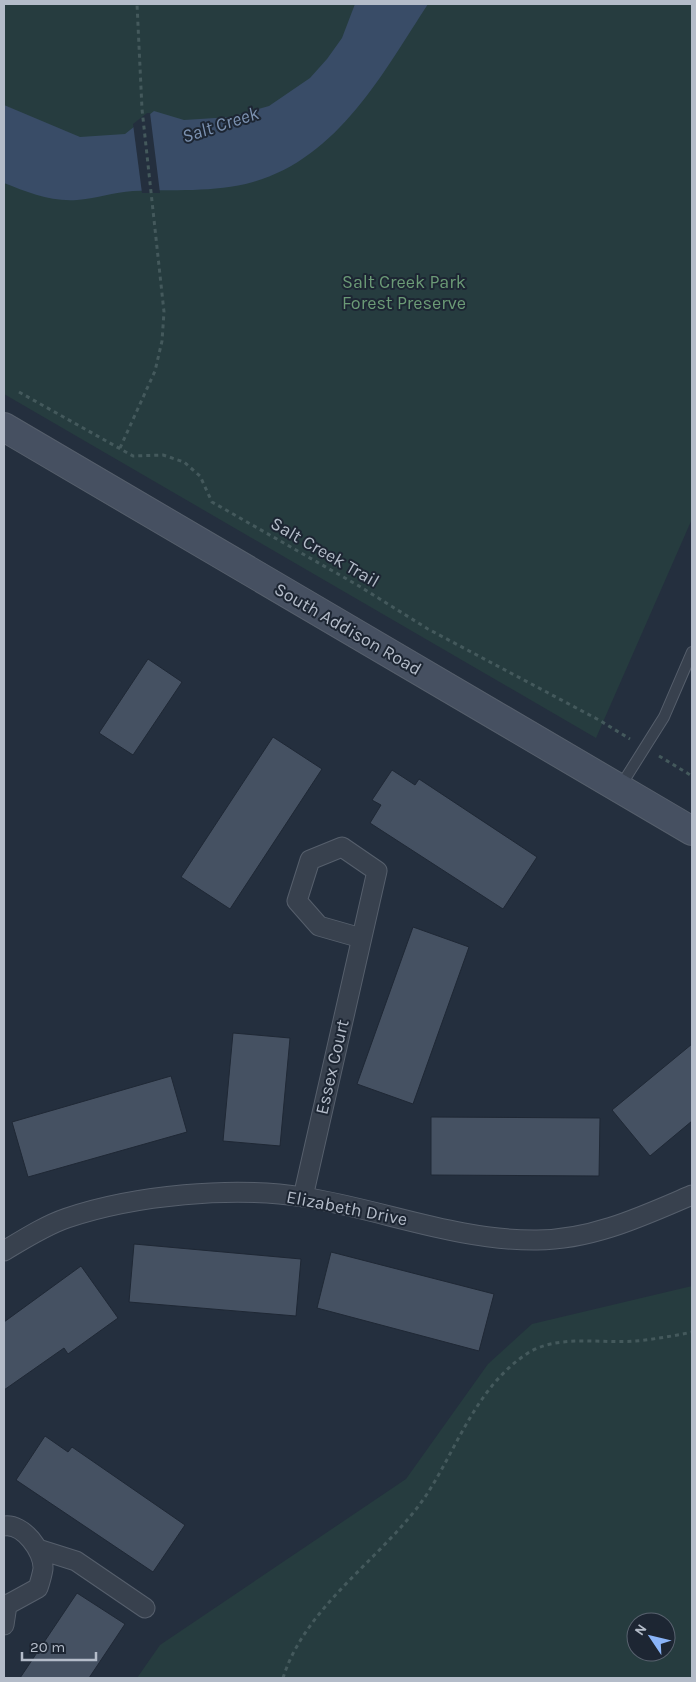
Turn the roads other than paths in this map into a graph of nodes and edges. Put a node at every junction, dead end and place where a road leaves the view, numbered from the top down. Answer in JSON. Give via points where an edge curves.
{"nodes":[{"id":1,"x":4,"y":427,"type":"edge"},
{"id":2,"x":692,"y":652,"type":"edge"},
{"id":3,"x":619,"y":788,"type":"junction"},
{"id":4,"x":692,"y":831,"type":"edge"},
{"id":5,"x":361,"y":938,"type":"junction"},
{"id":6,"x":692,"y":1195,"type":"edge"},
{"id":7,"x":303,"y":1197,"type":"junction"},
{"id":8,"x":4,"y":1251,"type":"edge"},
{"id":9,"x":4,"y":1526,"type":"edge"},
{"id":10,"x":38,"y":1549,"type":"junction"},
{"id":11,"x":5,"y":1605,"type":"edge"},
{"id":12,"x":145,"y":1608,"type":"dead end"},
{"id":13,"x":4,"y":1625,"type":"edge"}],
"edges":[{"from":1,"to":3,"type":"street","name":"South Addison Road"},
{"from":2,"to":3,"type":"lane","via":[[664,717]]},
{"from":3,"to":4,"type":"street","name":"South Addison Road"},
{"from":5,"to":5,"type":"street","name":"Essex Court","via":[[377,871],[342,847],[310,860],[296,901],[319,926]]},
{"from":5,"to":7,"type":"street","name":"Essex Court"},
{"from":6,"to":7,"type":"street","name":"Elizabeth Drive","via":[[594,1233],[538,1240],[482,1236]]},
{"from":7,"to":8,"type":"street","name":"Elizabeth Drive","via":[[252,1192],[208,1193],[122,1203],[66,1218]]},
{"from":9,"to":10,"type":"street","via":[[22,1532]]},
{"from":10,"to":11,"type":"street","via":[[43,1567],[38,1588]]},
{"from":10,"to":12,"type":"street","via":[[76,1562]]},
{"from":11,"to":13,"type":"street"}]}
